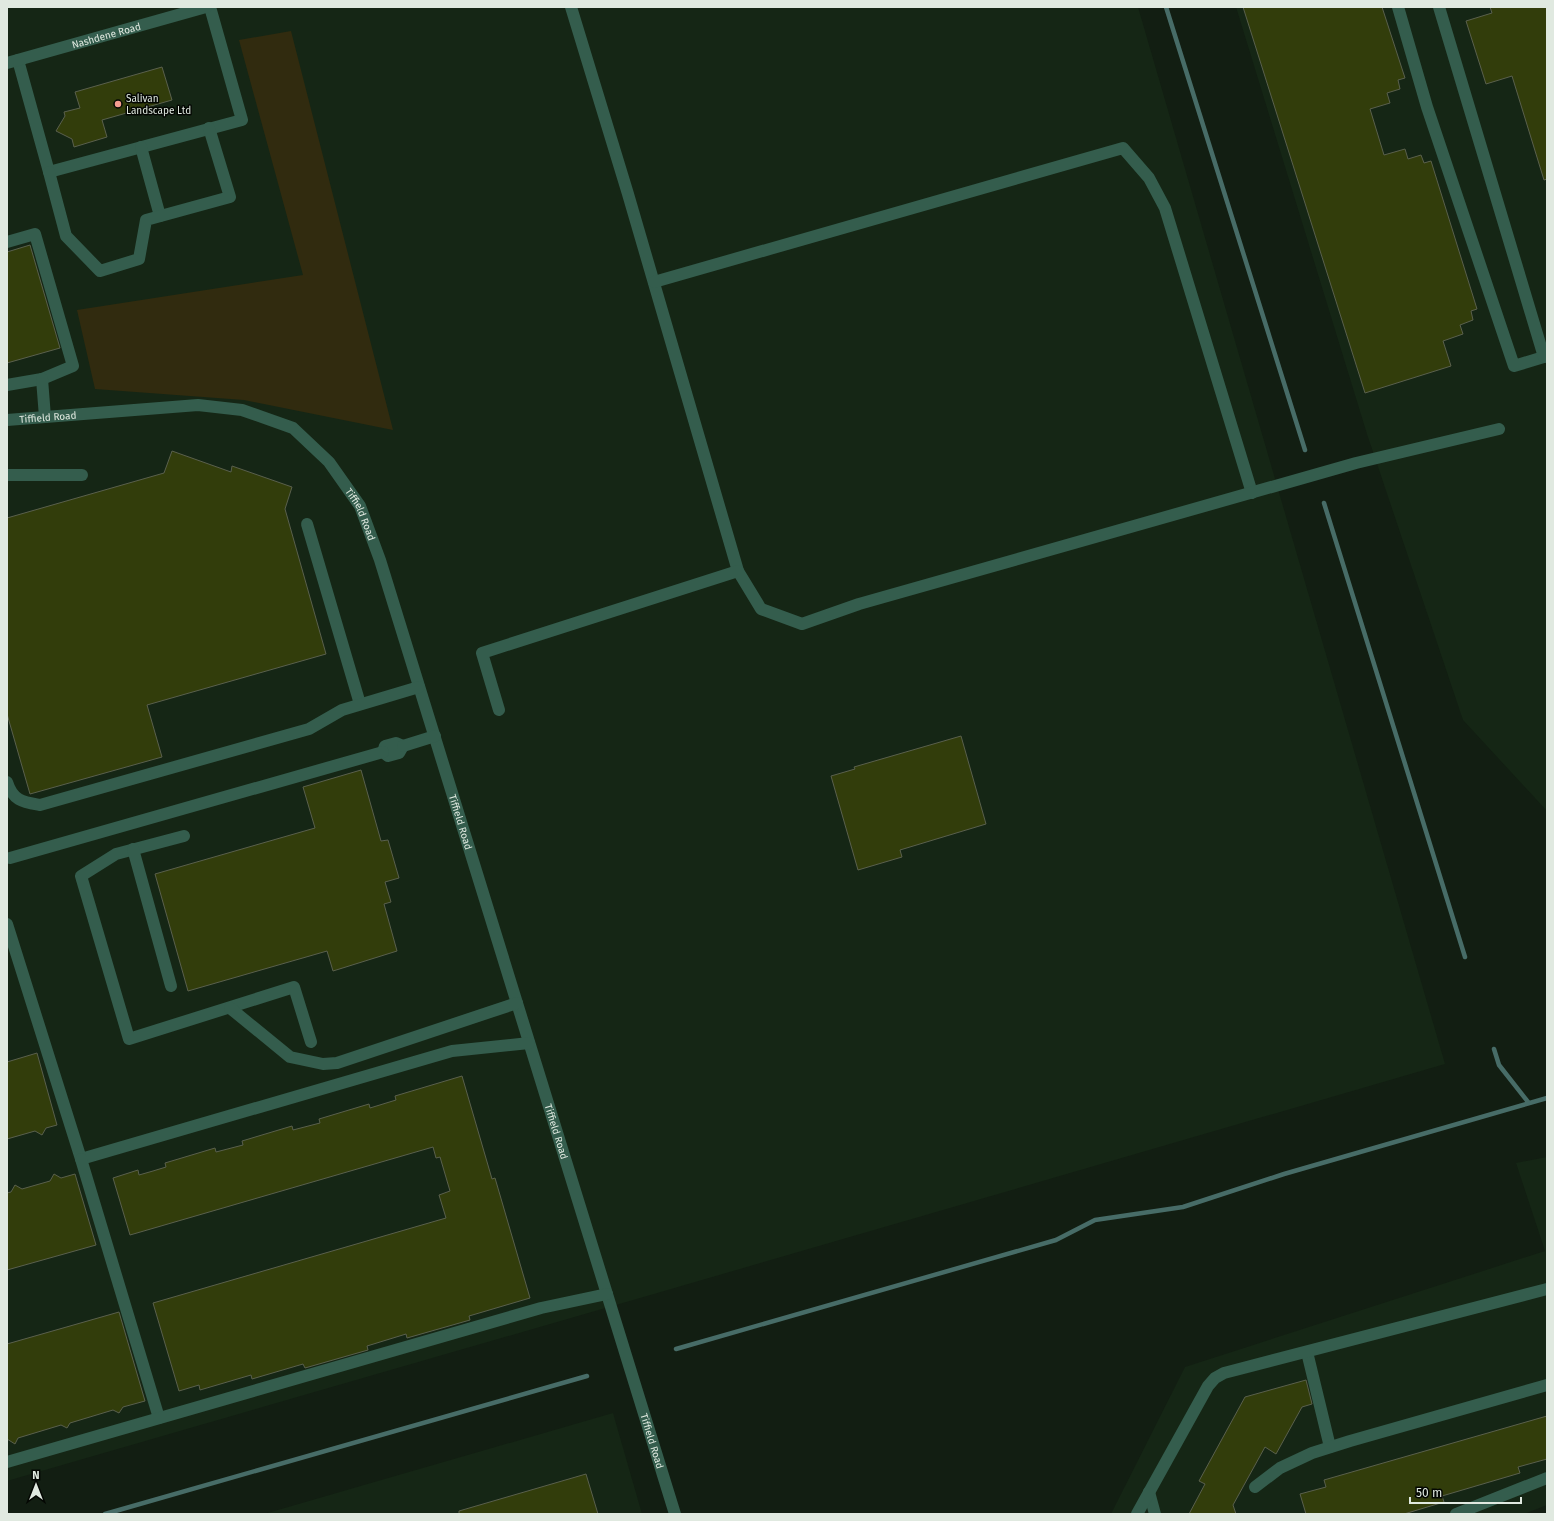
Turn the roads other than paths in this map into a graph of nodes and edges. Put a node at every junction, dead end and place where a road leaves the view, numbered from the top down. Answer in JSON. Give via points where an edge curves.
{"nodes":[{"id":1,"x":206,"y":7,"type":"edge"},
{"id":2,"x":210,"y":7,"type":"edge"},
{"id":3,"x":571,"y":7,"type":"edge"},
{"id":4,"x":1398,"y":7,"type":"edge"},
{"id":5,"x":1439,"y":7,"type":"edge"},
{"id":6,"x":192,"y":9,"type":"edge"},
{"id":7,"x":12,"y":61,"type":"edge"},
{"id":8,"x":209,"y":128,"type":"junction"},
{"id":9,"x":141,"y":147,"type":"junction"},
{"id":10,"x":49,"y":172,"type":"junction"},
{"id":11,"x":160,"y":216,"type":"junction"},
{"id":12,"x":7,"y":242,"type":"edge"},
{"id":13,"x":654,"y":282,"type":"junction"},
{"id":14,"x":1546,"y":357,"type":"edge"},
{"id":15,"x":42,"y":379,"type":"junction"},
{"id":16,"x":7,"y":385,"type":"edge"},
{"id":17,"x":46,"y":417,"type":"junction"},
{"id":18,"x":7,"y":420,"type":"edge"},
{"id":19,"x":1499,"y":429,"type":"dead end"},
{"id":20,"x":7,"y":475,"type":"edge"},
{"id":21,"x":82,"y":475,"type":"dead end"},
{"id":22,"x":1252,"y":493,"type":"junction"},
{"id":23,"x":307,"y":524,"type":"dead end"},
{"id":24,"x":738,"y":571,"type":"junction"},
{"id":25,"x":419,"y":687,"type":"junction"},
{"id":26,"x":360,"y":704,"type":"junction"},
{"id":27,"x":499,"y":710,"type":"dead end"},
{"id":28,"x":435,"y":736,"type":"junction"},
{"id":29,"x":7,"y":782,"type":"edge"},
{"id":30,"x":184,"y":836,"type":"dead end"},
{"id":31,"x":133,"y":849,"type":"junction"},
{"id":32,"x":10,"y":858,"type":"dead end"},
{"id":33,"x":7,"y":924,"type":"edge"},
{"id":34,"x":171,"y":986,"type":"dead end"},
{"id":35,"x":517,"y":1003,"type":"junction"},
{"id":36,"x":230,"y":1008,"type":"junction"},
{"id":37,"x":311,"y":1042,"type":"dead end"},
{"id":38,"x":529,"y":1043,"type":"junction"},
{"id":39,"x":81,"y":1159,"type":"junction"},
{"id":40,"x":1547,"y":1288,"type":"edge"},
{"id":41,"x":607,"y":1294,"type":"junction"},
{"id":42,"x":1306,"y":1352,"type":"junction"},
{"id":43,"x":1547,"y":1385,"type":"edge"},
{"id":44,"x":159,"y":1418,"type":"junction"},
{"id":45,"x":1330,"y":1447,"type":"junction"},
{"id":46,"x":7,"y":1462,"type":"edge"},
{"id":47,"x":1547,"y":1478,"type":"edge"},
{"id":48,"x":1255,"y":1487,"type":"dead end"},
{"id":49,"x":1148,"y":1492,"type":"junction"},
{"id":50,"x":675,"y":1514,"type":"edge"},
{"id":51,"x":1137,"y":1514,"type":"edge"},
{"id":52,"x":1155,"y":1514,"type":"edge"},
{"id":53,"x":1456,"y":1514,"type":"edge"}],
"edges":[{"from":1,"to":6,"type":"street","name":"Nashdene Road"},
{"from":2,"to":8,"type":"street","via":[[242,120]]},
{"from":3,"to":13,"type":"street"},
{"from":4,"to":14,"type":"street","via":[[1427,107],[1514,366]]},
{"from":5,"to":14,"type":"street"},
{"from":6,"to":7,"type":"street","name":"Nashdene Road"},
{"from":7,"to":10,"type":"street"},
{"from":8,"to":9,"type":"street"},
{"from":8,"to":11,"type":"street","via":[[230,197]]},
{"from":9,"to":10,"type":"street"},
{"from":9,"to":11,"type":"street"},
{"from":10,"to":11,"type":"street","via":[[66,236],[100,271],[139,259],[146,220]]},
{"from":12,"to":15,"type":"street","via":[[35,234],[73,366]]},
{"from":13,"to":22,"type":"street","via":[[1123,148],[1149,178],[1165,208]]},
{"from":13,"to":24,"type":"street"},
{"from":15,"to":16,"type":"street"},
{"from":15,"to":17,"type":"street"},
{"from":17,"to":18,"type":"street","name":"Tiffield Road"},
{"from":17,"to":25,"type":"street","name":"Tiffield Road","via":[[198,405],[242,410],[292,428],[329,462],[360,506],[380,560]]},
{"from":19,"to":22,"type":"street","via":[[1363,461]]},
{"from":20,"to":21,"type":"street"},
{"from":22,"to":24,"type":"street","via":[[859,604],[802,624],[761,609]]},
{"from":23,"to":26,"type":"street"},
{"from":24,"to":27,"type":"street","via":[[482,653]]},
{"from":25,"to":26,"type":"street"},
{"from":25,"to":28,"type":"street","name":"Tiffield Road"},
{"from":26,"to":29,"type":"street","via":[[342,710],[309,729],[40,805],[23,802],[10,792]]},
{"from":28,"to":32,"type":"street","via":[[403,746],[400,753],[388,756],[383,752]]},
{"from":28,"to":35,"type":"street","name":"Tiffield Road"},
{"from":30,"to":31,"type":"street"},
{"from":31,"to":34,"type":"street"},
{"from":31,"to":36,"type":"street","via":[[116,854],[81,876],[129,1040]]},
{"from":33,"to":39,"type":"street"},
{"from":35,"to":36,"type":"street","via":[[343,1061],[323,1064],[290,1058]]},
{"from":35,"to":38,"type":"street","name":"Tiffield Road"},
{"from":36,"to":37,"type":"street","via":[[294,987]]},
{"from":38,"to":39,"type":"street","via":[[452,1051]]},
{"from":38,"to":41,"type":"street","name":"Tiffield Road"},
{"from":39,"to":44,"type":"street"},
{"from":40,"to":42,"type":"street"},
{"from":41,"to":44,"type":"street","via":[[541,1308]]},
{"from":41,"to":50,"type":"street","name":"Tiffield Road"},
{"from":42,"to":45,"type":"street"},
{"from":42,"to":49,"type":"street","via":[[1224,1373],[1215,1378]]},
{"from":43,"to":45,"type":"street"},
{"from":44,"to":46,"type":"street"},
{"from":45,"to":48,"type":"street","via":[[1280,1468]]},
{"from":47,"to":53,"type":"street"},
{"from":49,"to":51,"type":"street"},
{"from":49,"to":52,"type":"street"}]}
